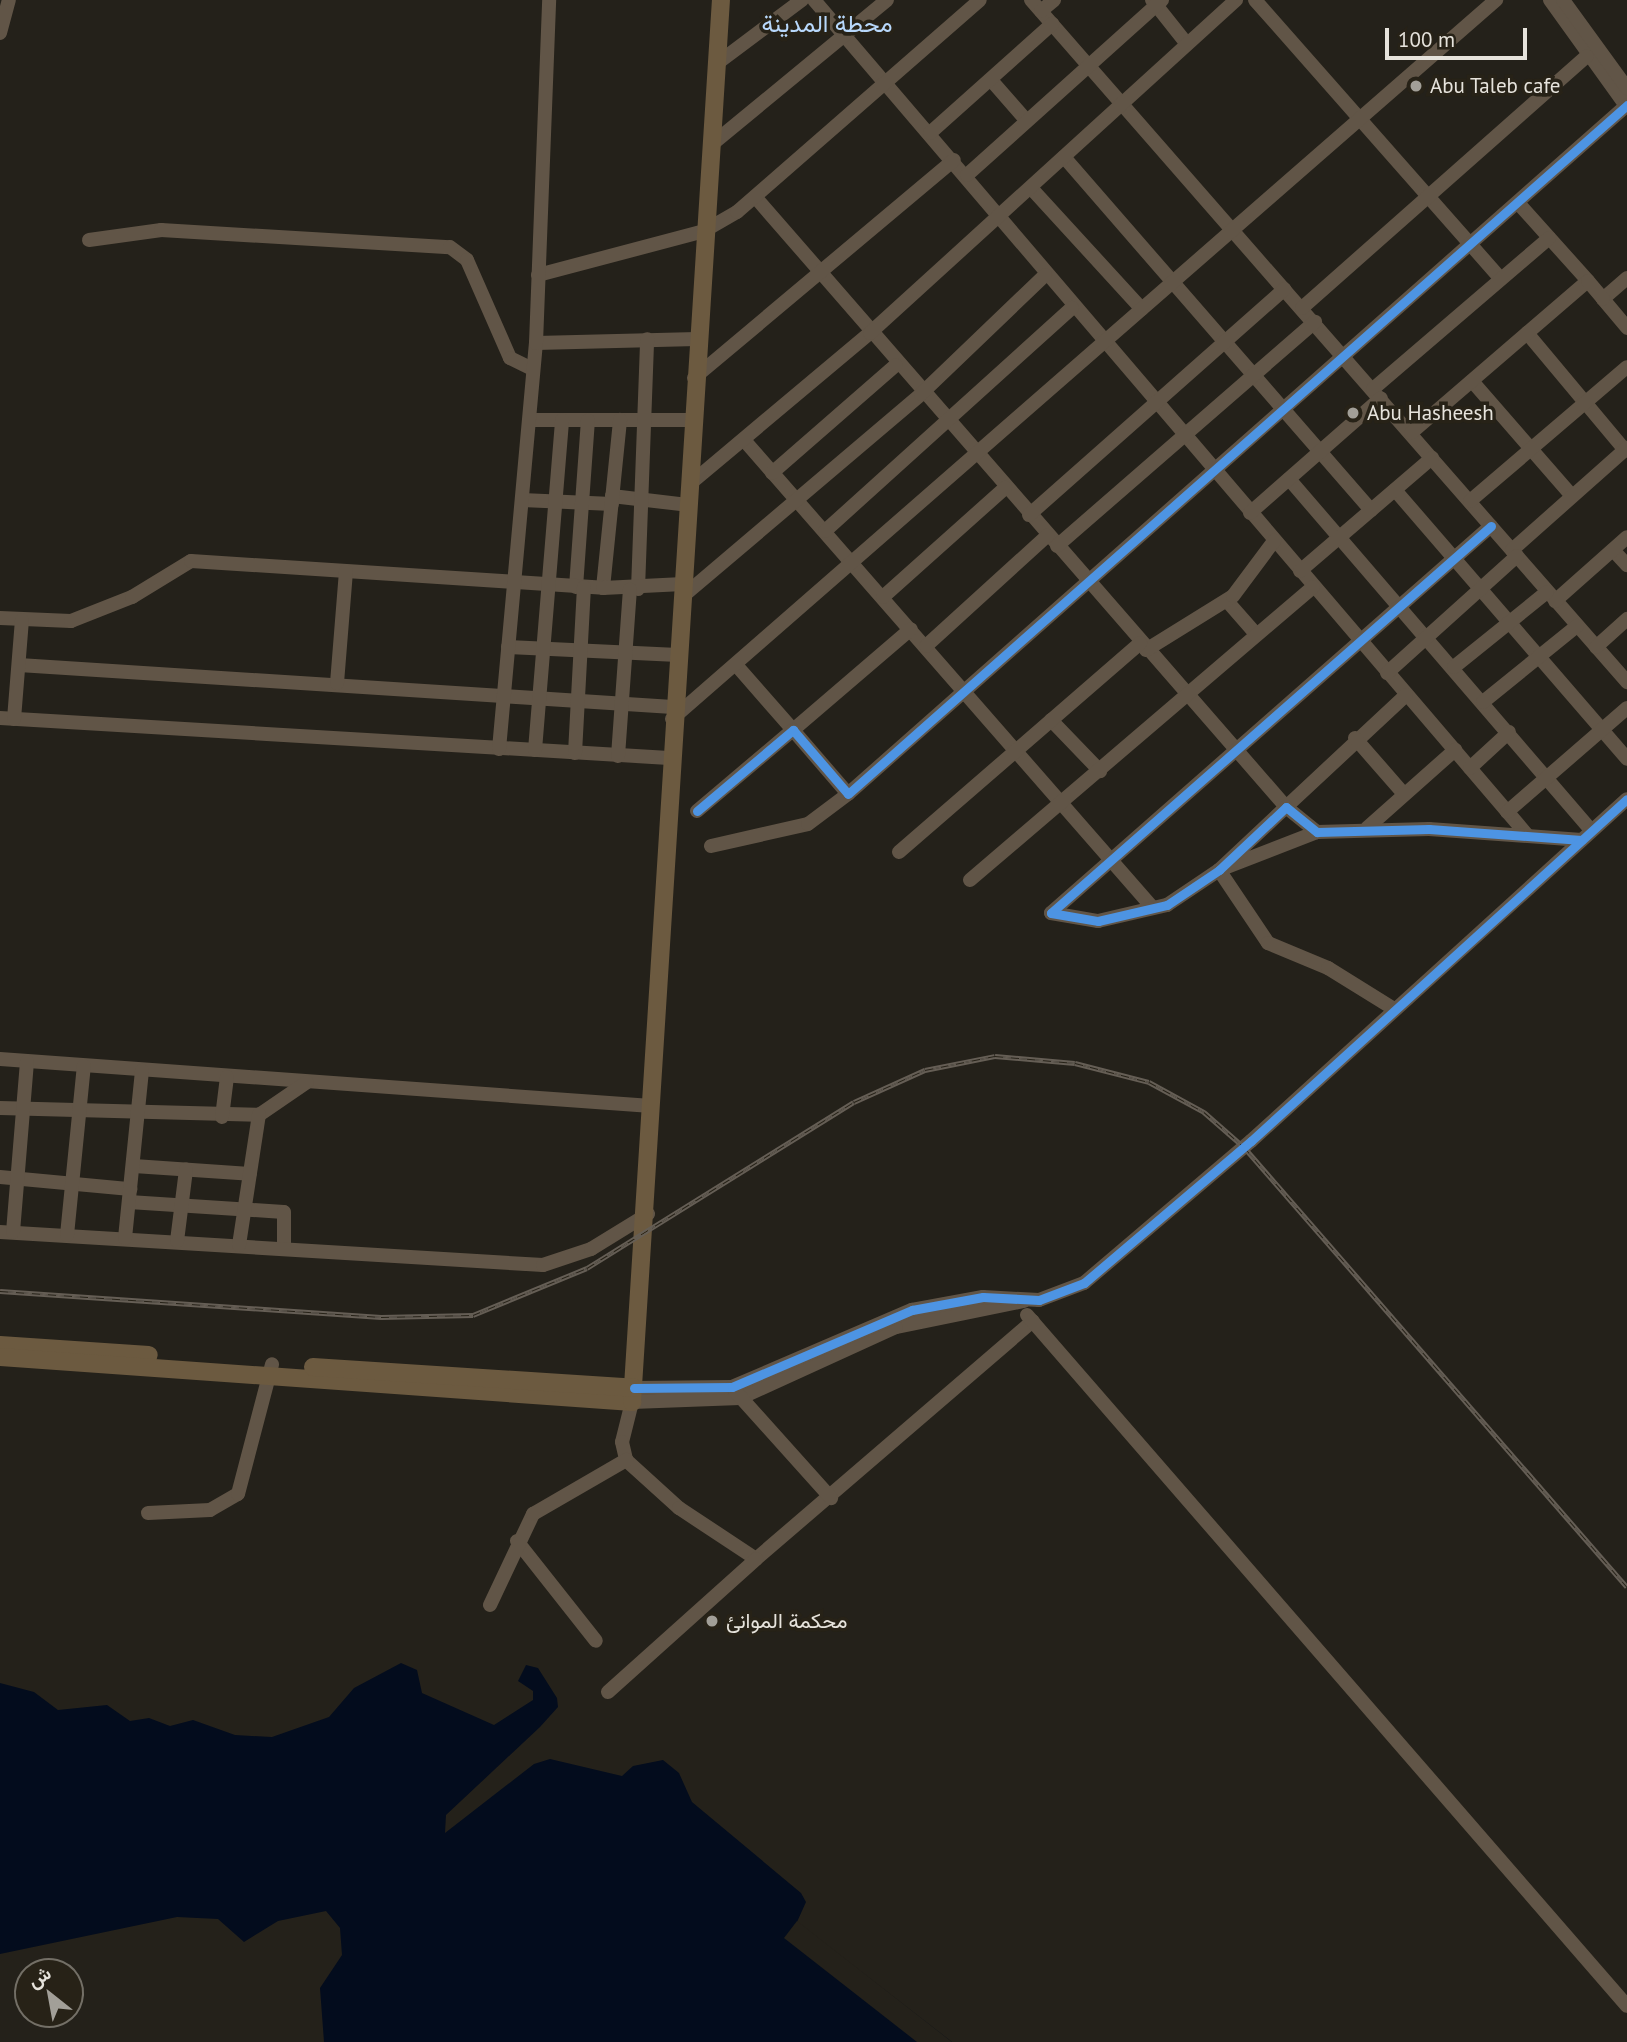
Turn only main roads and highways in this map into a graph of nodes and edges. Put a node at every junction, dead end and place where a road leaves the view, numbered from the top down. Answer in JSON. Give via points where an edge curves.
{"nodes":[{"id":1,"x":721,"y":0,"type":"edge"},
{"id":2,"x":0,"y":1345,"type":"edge"},
{"id":3,"x":0,"y":1357,"type":"edge"},
{"id":4,"x":271,"y":1370,"type":"junction"}],
"edges":[{"from":1,"to":4,"type":"main road","via":[[669,758],[648,1214],[633,1395]]},
{"from":2,"to":4,"type":"main road"},
{"from":3,"to":4,"type":"main road"}]}
